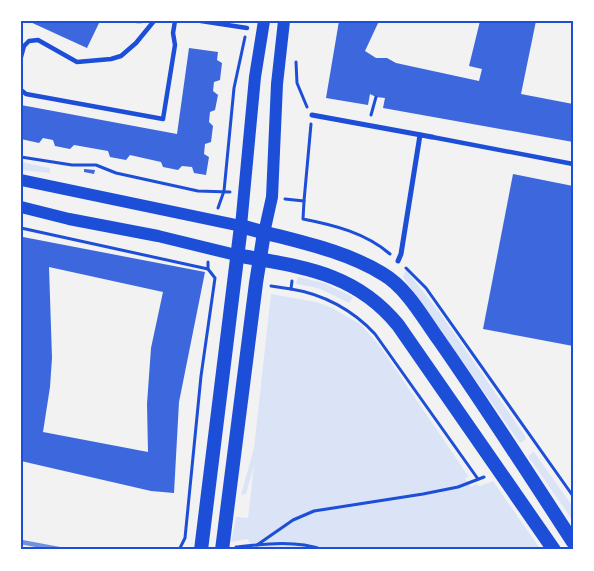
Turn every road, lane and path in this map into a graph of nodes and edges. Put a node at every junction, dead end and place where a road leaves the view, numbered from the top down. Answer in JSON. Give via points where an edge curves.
{"nodes":[{"id":1,"x":154,"y":21,"type":"edge"},
{"id":2,"x":175,"y":21,"type":"edge"},
{"id":3,"x":201,"y":21,"type":"edge"},
{"id":4,"x":264,"y":21,"type":"edge"},
{"id":5,"x":285,"y":21,"type":"edge"},
{"id":6,"x":247,"y":28,"type":"joint"},
{"id":7,"x":21,"y":57,"type":"edge"},
{"id":8,"x":296,"y":60,"type":"dead end"},
{"id":9,"x":21,"y":90,"type":"edge"},
{"id":10,"x":376,"y":97,"type":"dead end"},
{"id":11,"x":312,"y":115,"type":"junction"},
{"id":12,"x":368,"y":125,"type":"junction"},
{"id":13,"x":420,"y":135,"type":"junction"},
{"id":14,"x":432,"y":137,"type":"joint"},
{"id":15,"x":21,"y":156,"type":"edge"},
{"id":16,"x":573,"y":164,"type":"edge"},
{"id":17,"x":21,"y":180,"type":"edge"},
{"id":18,"x":224,"y":191,"type":"junction"},
{"id":19,"x":304,"y":201,"type":"dead end"},
{"id":20,"x":21,"y":207,"type":"edge"},
{"id":21,"x":215,"y":221,"type":"junction"},
{"id":22,"x":241,"y":226,"type":"junction"},
{"id":23,"x":21,"y":228,"type":"edge"},
{"id":24,"x":264,"y":233,"type":"junction"},
{"id":25,"x":208,"y":248,"type":"junction"},
{"id":26,"x":236,"y":255,"type":"junction"},
{"id":27,"x":260,"y":259,"type":"junction"},
{"id":28,"x":398,"y":261,"type":"dead end"},
{"id":29,"x":208,"y":269,"type":"junction"},
{"id":30,"x":291,"y":289,"type":"dead end"},
{"id":31,"x":573,"y":542,"type":"edge"},
{"id":32,"x":257,"y":545,"type":"junction"},
{"id":33,"x":226,"y":549,"type":"edge"},
{"id":34,"x":179,"y":550,"type":"edge"},
{"id":35,"x":201,"y":550,"type":"edge"},
{"id":36,"x":323,"y":550,"type":"edge"},
{"id":37,"x":554,"y":550,"type":"edge"}],
"edges":[{"from":1,"to":7,"type":"lane","via":[[136,43],[111,59],[77,62],[38,40],[29,41]]},
{"from":2,"to":9,"type":"lane","via":[[163,118]]},
{"from":3,"to":6,"type":"lane"},
{"from":4,"to":22,"type":"main road"},
{"from":5,"to":24,"type":"main road","via":[[277,84],[272,197]]},
{"from":6,"to":18,"type":"path","via":[[234,88]]},
{"from":8,"to":11,"type":"path","via":[[297,83]]},
{"from":10,"to":12,"type":"path"},
{"from":11,"to":12,"type":"street"},
{"from":11,"to":19,"type":"path"},
{"from":12,"to":13,"type":"street"},
{"from":13,"to":14,"type":"street"},
{"from":13,"to":28,"type":"street"},
{"from":14,"to":16,"type":"lane"},
{"from":15,"to":18,"type":"path","via":[[96,165],[198,191]]},
{"from":17,"to":21,"type":"main road"},
{"from":18,"to":21,"type":"path"},
{"from":20,"to":25,"type":"main road"},
{"from":21,"to":22,"type":"main road"},
{"from":22,"to":24,"type":"main road"},
{"from":22,"to":26,"type":"main road"},
{"from":23,"to":29,"type":"path"},
{"from":24,"to":27,"type":"main road"},
{"from":24,"to":31,"type":"main road","via":[[347,256],[384,274],[399,287],[487,409]]},
{"from":25,"to":26,"type":"main road"},
{"from":25,"to":29,"type":"path"},
{"from":26,"to":27,"type":"main road"},
{"from":26,"to":35,"type":"main road"},
{"from":27,"to":33,"type":"main road"},
{"from":27,"to":37,"type":"main road","via":[[340,279],[389,314]]},
{"from":29,"to":34,"type":"path","via":[[215,278],[184,538]]},
{"from":30,"to":32,"type":"path","via":[[340,305],[363,321],[478,479],[423,494],[314,511],[293,520]]},
{"from":32,"to":33,"type":"path"},
{"from":32,"to":36,"type":"path","via":[[310,545]]}]}
